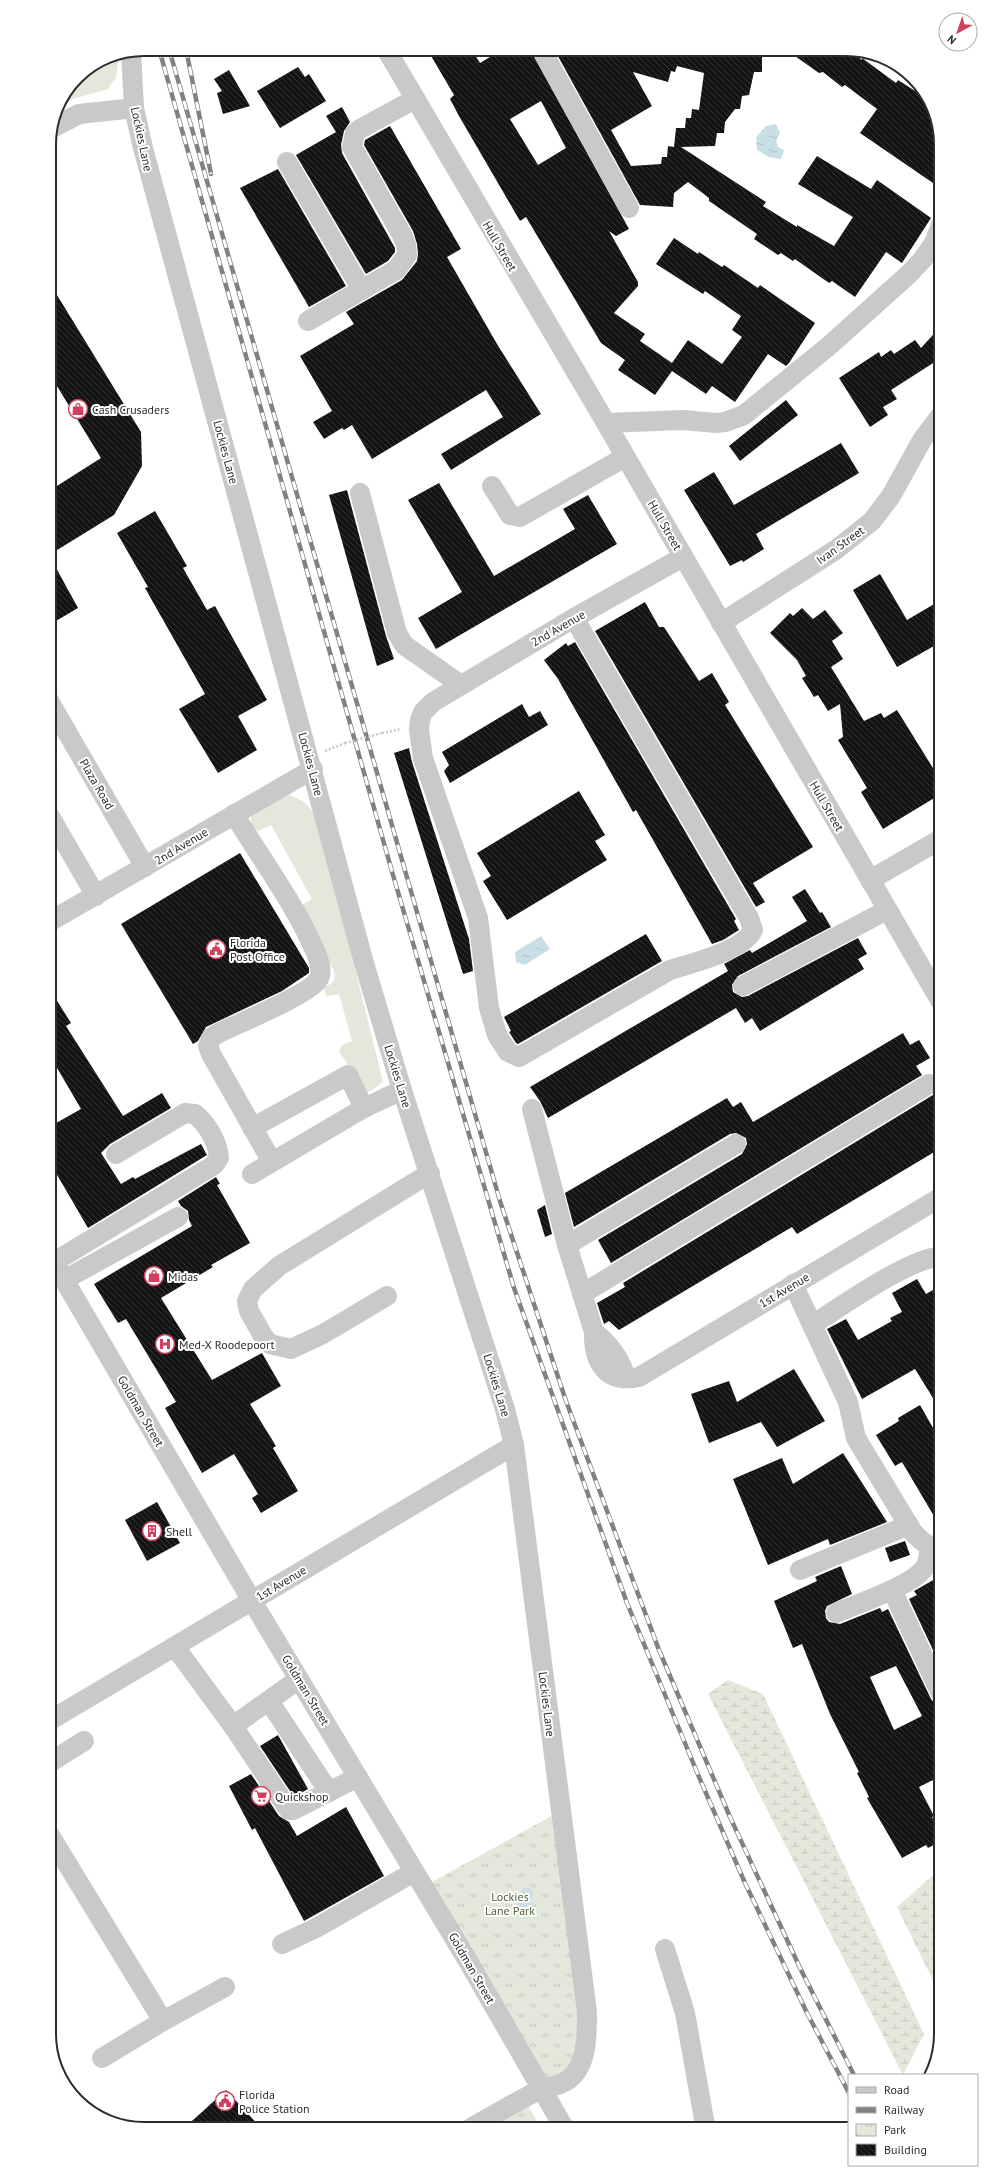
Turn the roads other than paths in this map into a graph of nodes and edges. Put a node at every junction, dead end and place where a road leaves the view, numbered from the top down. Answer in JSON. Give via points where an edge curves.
{"nodes":[{"id":1,"x":390,"y":56,"type":"edge"},
{"id":2,"x":545,"y":56,"type":"edge"},
{"id":3,"x":131,"y":57,"type":"edge"},
{"id":4,"x":415,"y":99,"type":"junction"},
{"id":5,"x":134,"y":108,"type":"junction"},
{"id":6,"x":58,"y":125,"type":"edge"},
{"id":7,"x":287,"y":162,"type":"dead end"},
{"id":8,"x":628,"y":208,"type":"dead end"},
{"id":9,"x":934,"y":243,"type":"edge"},
{"id":10,"x":362,"y":290,"type":"junction"},
{"id":11,"x":308,"y":321,"type":"dead end"},
{"id":12,"x":606,"y":424,"type":"junction"},
{"id":13,"x":934,"y":424,"type":"edge"},
{"id":14,"x":626,"y":457,"type":"junction"},
{"id":15,"x":492,"y":486,"type":"dead end"},
{"id":16,"x":360,"y":493,"type":"dead end"},
{"id":17,"x":683,"y":557,"type":"junction"},
{"id":18,"x":574,"y":618,"type":"junction"},
{"id":19,"x":721,"y":623,"type":"junction"},
{"id":20,"x":461,"y":686,"type":"junction"},
{"id":21,"x":56,"y":715,"type":"edge"},
{"id":22,"x":313,"y":770,"type":"junction"},
{"id":23,"x":234,"y":814,"type":"junction"},
{"id":24,"x":56,"y":827,"type":"edge"},
{"id":25,"x":934,"y":843,"type":"edge"},
{"id":26,"x":145,"y":867,"type":"junction"},
{"id":27,"x":870,"y":880,"type":"junction"},
{"id":28,"x":96,"y":896,"type":"junction"},
{"id":29,"x":887,"y":910,"type":"junction"},
{"id":30,"x":56,"y":918,"type":"edge"},
{"id":31,"x":743,"y":986,"type":"dead end"},
{"id":32,"x":934,"y":990,"type":"edge"},
{"id":33,"x":929,"y":1084,"type":"dead end"},
{"id":34,"x":402,"y":1090,"type":"junction"},
{"id":35,"x":364,"y":1108,"type":"junction"},
{"id":36,"x":532,"y":1109,"type":"dead end"},
{"id":37,"x":252,"y":1128,"type":"junction"},
{"id":38,"x":736,"y":1144,"type":"dead end"},
{"id":39,"x":116,"y":1154,"type":"dead end"},
{"id":40,"x":272,"y":1162,"type":"junction"},
{"id":41,"x":430,"y":1173,"type":"junction"},
{"id":42,"x":252,"y":1174,"type":"dead end"},
{"id":43,"x":934,"y":1201,"type":"edge"},
{"id":44,"x":178,"y":1217,"type":"dead end"},
{"id":45,"x":567,"y":1245,"type":"junction"},
{"id":46,"x":56,"y":1256,"type":"edge"},
{"id":47,"x":934,"y":1258,"type":"edge"},
{"id":48,"x":56,"y":1265,"type":"edge"},
{"id":49,"x":64,"y":1280,"type":"junction"},
{"id":50,"x":793,"y":1284,"type":"junction"},
{"id":51,"x":582,"y":1294,"type":"junction"},
{"id":52,"x":387,"y":1296,"type":"dead end"},
{"id":53,"x":812,"y":1325,"type":"junction"},
{"id":54,"x":514,"y":1445,"type":"junction"},
{"id":55,"x":909,"y":1525,"type":"junction"},
{"id":56,"x":934,"y":1545,"type":"edge"},
{"id":57,"x":934,"y":1547,"type":"edge"},
{"id":58,"x":800,"y":1570,"type":"dead end"},
{"id":59,"x":892,"y":1590,"type":"junction"},
{"id":60,"x":252,"y":1601,"type":"junction"},
{"id":61,"x":836,"y":1613,"type":"dead end"},
{"id":62,"x":175,"y":1647,"type":"junction"},
{"id":63,"x":299,"y":1679,"type":"junction"},
{"id":64,"x":934,"y":1679,"type":"edge"},
{"id":65,"x":269,"y":1701,"type":"junction"},
{"id":66,"x":56,"y":1717,"type":"edge"},
{"id":67,"x":233,"y":1726,"type":"junction"},
{"id":68,"x":84,"y":1741,"type":"dead end"},
{"id":69,"x":56,"y":1759,"type":"edge"},
{"id":70,"x":358,"y":1777,"type":"junction"},
{"id":71,"x":329,"y":1792,"type":"junction"},
{"id":72,"x":56,"y":1845,"type":"edge"},
{"id":73,"x":414,"y":1872,"type":"junction"},
{"id":74,"x":282,"y":1944,"type":"dead end"},
{"id":75,"x":666,"y":1949,"type":"dead end"},
{"id":76,"x":225,"y":1987,"type":"dead end"},
{"id":77,"x":163,"y":2021,"type":"junction"},
{"id":78,"x":102,"y":2058,"type":"dead end"},
{"id":79,"x":541,"y":2089,"type":"junction"},
{"id":80,"x":481,"y":2122,"type":"edge"},
{"id":81,"x":561,"y":2122,"type":"edge"},
{"id":82,"x":704,"y":2122,"type":"edge"}],
"edges":[{"from":1,"to":4,"type":"street","name":"Hull Street"},
{"from":2,"to":8,"type":"street"},
{"from":3,"to":5,"type":"street","name":"Lockies Lane"},
{"from":4,"to":10,"type":"street","via":[[360,129],[353,139],[354,152],[402,235],[407,255],[396,270]]},
{"from":4,"to":12,"type":"street","name":"Hull Street"},
{"from":5,"to":6,"type":"street","via":[[78,114]]},
{"from":5,"to":22,"type":"street","name":"Lockies Lane"},
{"from":7,"to":10,"type":"street"},
{"from":9,"to":12,"type":"street","via":[[924,259],[909,274],[830,345],[744,415],[725,422],[683,420]]},
{"from":10,"to":11,"type":"street"},
{"from":12,"to":14,"type":"street","name":"Hull Street"},
{"from":13,"to":19,"type":"street","name":"Ivan Street","via":[[922,440],[891,496],[872,521],[837,549]]},
{"from":14,"to":15,"type":"street","via":[[520,517],[510,515]]},
{"from":14,"to":17,"type":"street","name":"Hull Street"},
{"from":16,"to":20,"type":"street","via":[[397,633],[404,645]]},
{"from":17,"to":18,"type":"street","name":"2nd Avenue"},
{"from":17,"to":19,"type":"street","name":"Hull Street"},
{"from":18,"to":20,"type":"street","name":"2nd Avenue"},
{"from":18,"to":20,"type":"street","name":"2nd Avenue","via":[[749,918],[753,930],[738,945],[696,963],[670,970],[518,1057],[508,1052],[497,1035],[489,1008],[478,918],[423,758],[419,730],[423,712],[434,702]]},
{"from":19,"to":27,"type":"street","name":"Hull Street"},
{"from":21,"to":26,"type":"street","name":"Plaza Road"},
{"from":22,"to":23,"type":"street","name":"2nd Avenue"},
{"from":22,"to":34,"type":"street","name":"Lockies Lane","via":[[364,963]]},
{"from":23,"to":26,"type":"street","name":"2nd Avenue"},
{"from":23,"to":37,"type":"street","via":[[300,921],[317,954],[320,974],[318,980],[306,992],[212,1037],[208,1046]]},
{"from":24,"to":28,"type":"street"},
{"from":25,"to":27,"type":"street"},
{"from":26,"to":28,"type":"street","name":"2nd Avenue"},
{"from":27,"to":29,"type":"street","name":"Hull Street"},
{"from":28,"to":30,"type":"street","name":"2nd Avenue"},
{"from":29,"to":31,"type":"street"},
{"from":29,"to":32,"type":"street","name":"Hull Street"},
{"from":33,"to":51,"type":"street"},
{"from":34,"to":35,"type":"street"},
{"from":34,"to":41,"type":"street","name":"Lockies Lane"},
{"from":35,"to":37,"type":"street","via":[[348,1075]]},
{"from":35,"to":40,"type":"street"},
{"from":36,"to":45,"type":"street"},
{"from":37,"to":40,"type":"street"},
{"from":38,"to":45,"type":"street"},
{"from":39,"to":46,"type":"street","via":[[185,1113],[195,1114],[202,1120],[219,1149],[219,1158],[214,1165]]},
{"from":40,"to":42,"type":"street"},
{"from":41,"to":52,"type":"street","via":[[279,1266],[253,1288],[248,1301],[249,1311],[270,1344],[291,1349],[323,1334]]},
{"from":41,"to":54,"type":"street","name":"Lockies Lane","via":[[506,1409]]},
{"from":43,"to":50,"type":"street","name":"1st Avenue"},
{"from":44,"to":49,"type":"street"},
{"from":45,"to":51,"type":"street"},
{"from":47,"to":53,"type":"street","via":[[908,1266]]},
{"from":48,"to":49,"type":"street","name":"Goldman Street"},
{"from":49,"to":60,"type":"street","name":"Goldman Street"},
{"from":50,"to":51,"type":"street","name":"1st Avenue","via":[[639,1376],[626,1378],[612,1349],[594,1332]]},
{"from":50,"to":53,"type":"street"},
{"from":53,"to":55,"type":"street","via":[[848,1402],[856,1438]]},
{"from":54,"to":60,"type":"street","name":"1st Avenue"},
{"from":54,"to":79,"type":"street","name":"Lockies Lane","via":[[587,2012],[584,2052],[575,2073],[562,2084]]},
{"from":55,"to":56,"type":"street","via":[[921,1541]]},
{"from":55,"to":58,"type":"street"},
{"from":57,"to":59,"type":"street","via":[[925,1568]]},
{"from":59,"to":61,"type":"street"},
{"from":59,"to":64,"type":"street"},
{"from":60,"to":62,"type":"street","name":"1st Avenue"},
{"from":60,"to":63,"type":"street","name":"Goldman Street"},
{"from":62,"to":66,"type":"street","name":"1st Avenue"},
{"from":62,"to":67,"type":"street"},
{"from":63,"to":65,"type":"street"},
{"from":63,"to":70,"type":"street","name":"Goldman Street"},
{"from":65,"to":67,"type":"street"},
{"from":65,"to":71,"type":"street"},
{"from":67,"to":71,"type":"street","via":[[289,1810]]},
{"from":68,"to":69,"type":"street"},
{"from":70,"to":71,"type":"street"},
{"from":70,"to":73,"type":"street","name":"Goldman Street"},
{"from":72,"to":77,"type":"street"},
{"from":73,"to":74,"type":"street","via":[[316,1928]]},
{"from":73,"to":79,"type":"street","name":"Goldman Street"},
{"from":75,"to":82,"type":"street","via":[[685,2014]]},
{"from":76,"to":77,"type":"street"},
{"from":77,"to":78,"type":"street"},
{"from":79,"to":80,"type":"street","name":"Lockies Lane"},
{"from":79,"to":81,"type":"street","name":"Goldman Street"}]}
